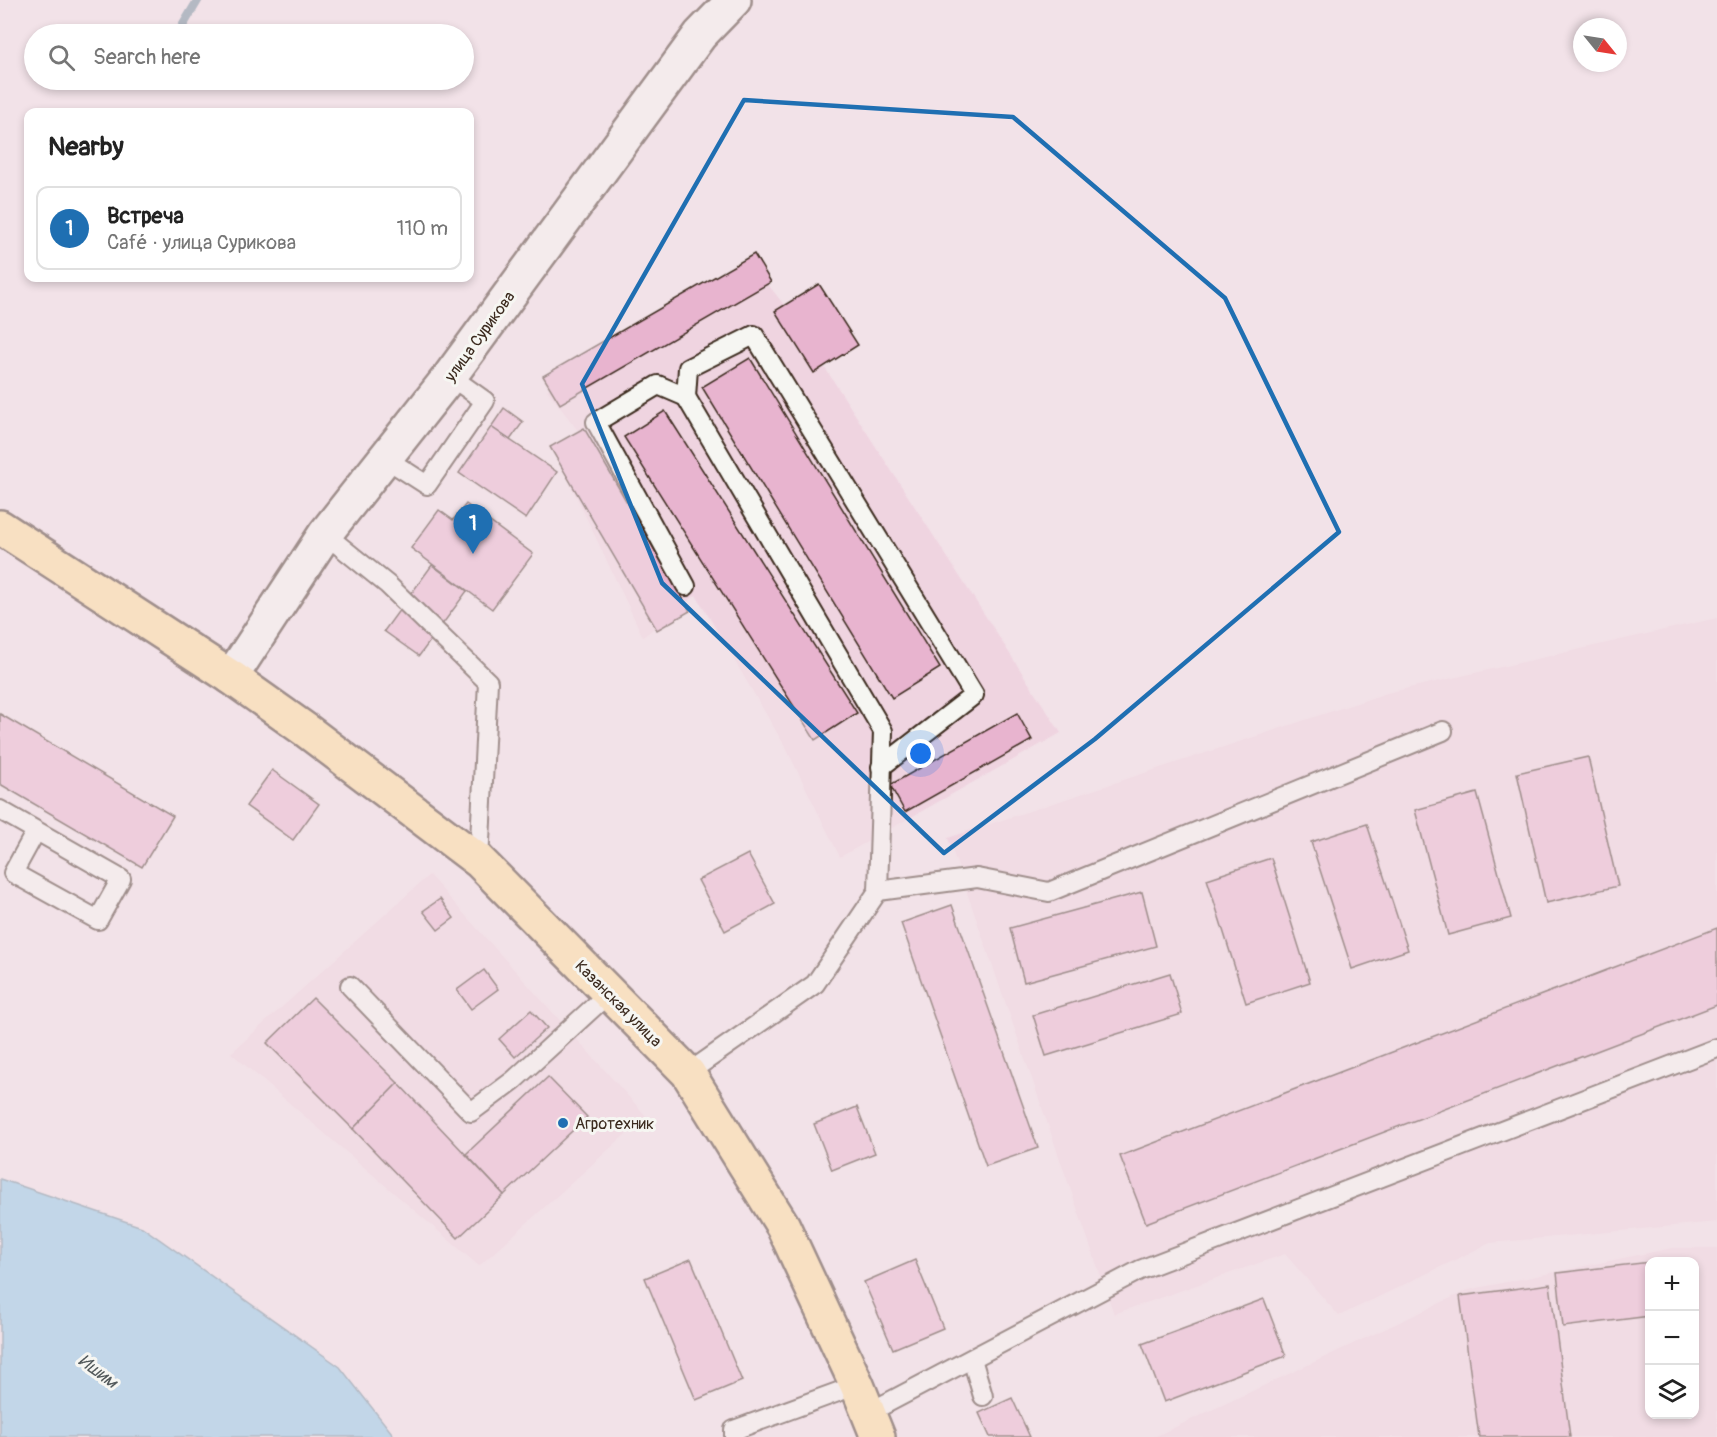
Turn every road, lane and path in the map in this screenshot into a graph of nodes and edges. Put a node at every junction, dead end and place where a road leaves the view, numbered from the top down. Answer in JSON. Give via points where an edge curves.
{"nodes":[{"id":1,"x":734,"y":0,"type":"edge"},
{"id":2,"x":450,"y":376,"type":"junction"},
{"id":3,"x":686,"y":397,"type":"junction"},
{"id":4,"x":385,"y":458,"type":"junction"},
{"id":5,"x":0,"y":527,"type":"edge"},
{"id":6,"x":325,"y":534,"type":"junction"},
{"id":7,"x":686,"y":586,"type":"dead end"},
{"id":8,"x":231,"y":677,"type":"junction"},
{"id":9,"x":1443,"y":731,"type":"dead end"},
{"id":10,"x":881,"y":767,"type":"junction"},
{"id":11,"x":0,"y":810,"type":"edge"},
{"id":12,"x":36,"y":831,"type":"junction"},
{"id":13,"x":479,"y":861,"type":"junction"},
{"id":14,"x":878,"y":891,"type":"junction"},
{"id":15,"x":350,"y":986,"type":"dead end"},
{"id":16,"x":609,"y":993,"type":"junction"},
{"id":17,"x":1717,"y":1048,"type":"edge"},
{"id":18,"x":688,"y":1073,"type":"junction"},
{"id":19,"x":972,"y":1359,"type":"junction"},
{"id":20,"x":983,"y":1396,"type":"dead end"},
{"id":21,"x":867,"y":1412,"type":"edge"},
{"id":22,"x":734,"y":1437,"type":"edge"}],
"edges":[{"from":1,"to":2,"type":"main road","name":"улица Сурикова","via":[[700,35]]},
{"from":2,"to":4,"type":"main road","name":"улица Сурикова"},
{"from":2,"to":4,"type":"lane","via":[[485,401],[427,486]]},
{"from":3,"to":7,"type":"lane","via":[[658,385],[596,422]]},
{"from":3,"to":10,"type":"lane","via":[[883,731]]},
{"from":3,"to":10,"type":"lane","via":[[688,368],[754,335],[974,695]]},
{"from":4,"to":6,"type":"main road","name":"улица Сурикова"},
{"from":5,"to":8,"type":"main road","name":"Казанская улица"},
{"from":6,"to":8,"type":"main road","name":"улица Сурикова"},
{"from":6,"to":13,"type":"lane","via":[[388,585],[488,682]]},
{"from":8,"to":13,"type":"main road","name":"Казанская улица"},
{"from":9,"to":14,"type":"lane","via":[[1049,892],[977,878]]},
{"from":10,"to":14,"type":"lane"},
{"from":11,"to":12,"type":"lane"},
{"from":12,"to":12,"type":"lane","via":[[121,879],[98,920],[13,873]]},
{"from":13,"to":16,"type":"main road","name":"Казанская улица"},
{"from":14,"to":18,"type":"lane","via":[[815,984]]},
{"from":15,"to":16,"type":"lane","via":[[471,1112],[514,1080]]},
{"from":16,"to":18,"type":"main road","name":"Казанская улица"},
{"from":17,"to":19,"type":"lane","via":[[1140,1270]]},
{"from":18,"to":21,"type":"main road","name":"Казанская улица","via":[[783,1226]]},
{"from":19,"to":20,"type":"lane"},
{"from":19,"to":21,"type":"lane"},
{"from":21,"to":22,"type":"lane","via":[[734,1430]]}]}
